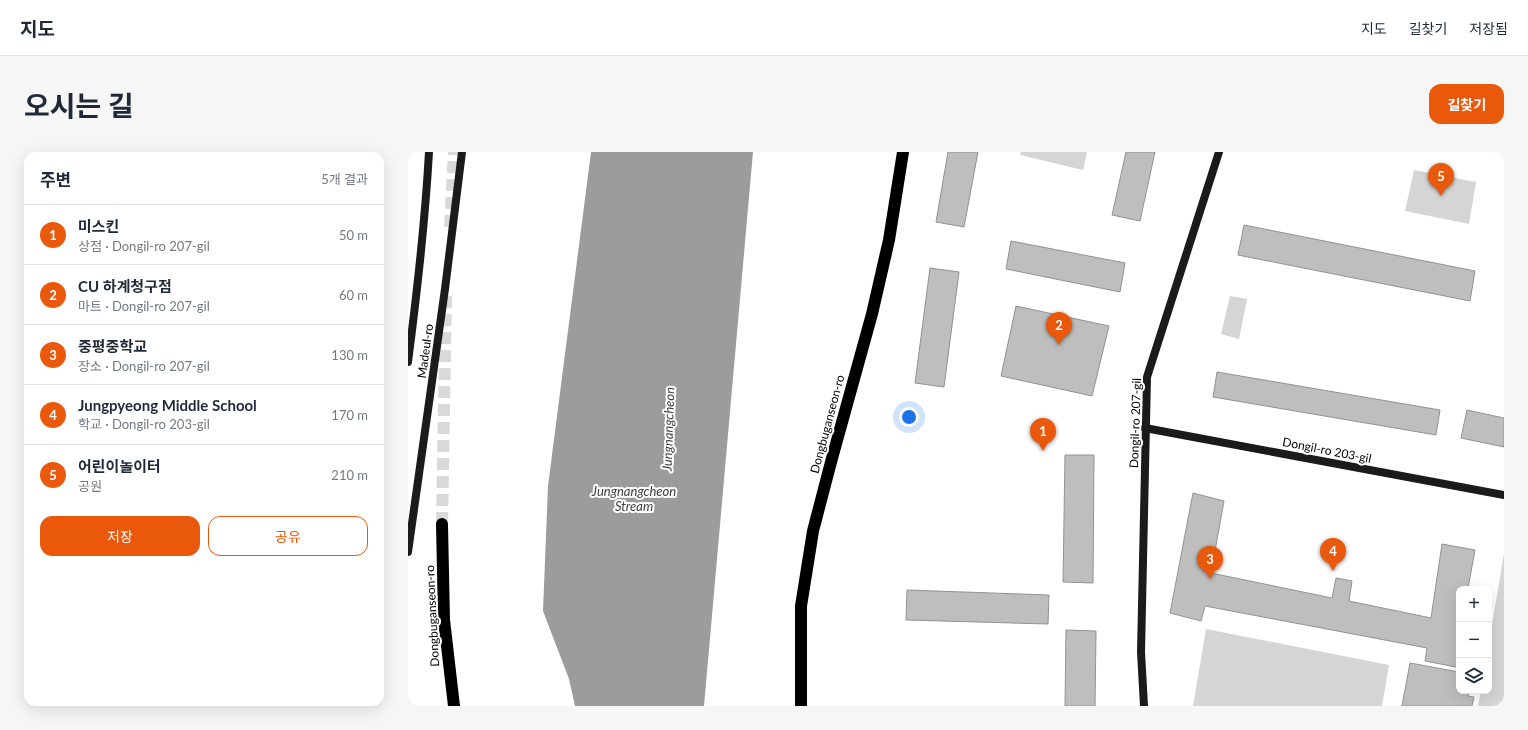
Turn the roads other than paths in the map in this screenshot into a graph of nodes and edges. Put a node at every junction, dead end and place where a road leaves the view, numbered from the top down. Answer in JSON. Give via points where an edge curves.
{"nodes":[{"id":1,"x":429,"y":152,"type":"edge"},
{"id":2,"x":462,"y":152,"type":"edge"},
{"id":3,"x":903,"y":152,"type":"edge"},
{"id":4,"x":1219,"y":152,"type":"edge"},
{"id":5,"x":408,"y":362,"type":"edge"},
{"id":6,"x":1145,"y":428,"type":"junction"},
{"id":7,"x":1504,"y":495,"type":"edge"},
{"id":8,"x":442,"y":524,"type":"tunnel mouth"},
{"id":9,"x":408,"y":552,"type":"edge"},
{"id":10,"x":454,"y":706,"type":"edge"},
{"id":11,"x":801,"y":706,"type":"edge"},
{"id":12,"x":1144,"y":706,"type":"edge"}],
"edges":[{"from":1,"to":5,"type":"street","name":"Madeul-ro","via":[[418,289]]},
{"from":2,"to":9,"type":"street","name":"Madeul-ro"},
{"from":3,"to":11,"type":"highway","name":"Dongbuganseon-ro","via":[[889,240],[872,314],[813,531],[801,606]]},
{"from":4,"to":6,"type":"street","name":"Dongil-ro 207-gil","via":[[1147,377]]},
{"from":6,"to":7,"type":"street","name":"Dongil-ro 203-gil"},
{"from":6,"to":12,"type":"street","name":"Dongil-ro 207-gil","via":[[1141,652]]},
{"from":8,"to":10,"type":"highway","name":"Dongbuganseon-ro","via":[[444,620]]}]}
